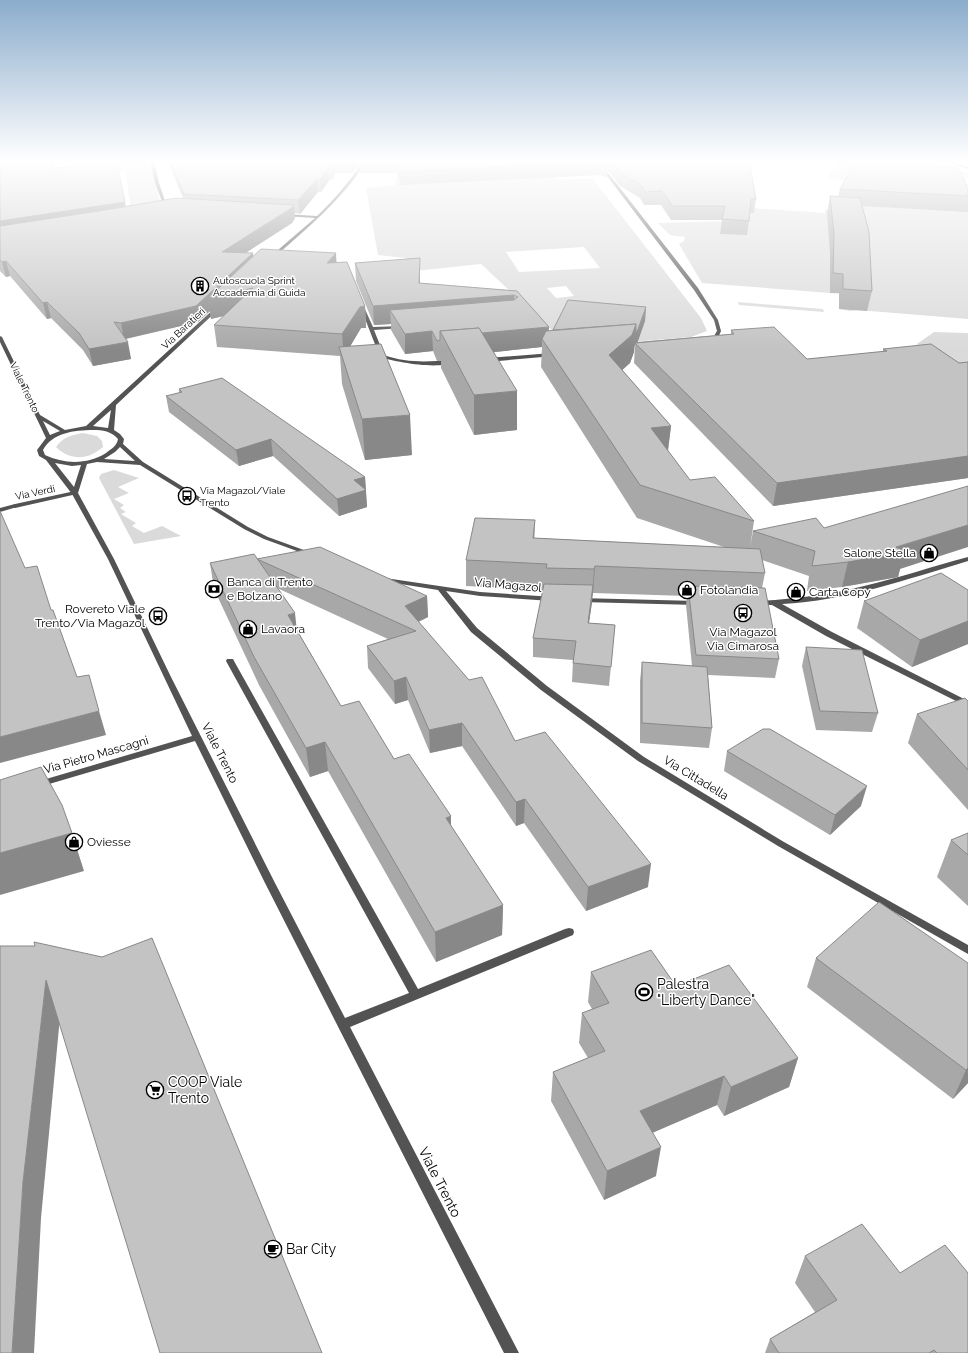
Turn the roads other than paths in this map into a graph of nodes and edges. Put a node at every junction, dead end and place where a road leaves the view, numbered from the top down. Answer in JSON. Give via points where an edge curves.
{"nodes":[{"id":1,"x":310,"y":224,"type":"edge"},
{"id":2,"x":646,"y":224,"type":"edge"},
{"id":3,"x":277,"y":260,"type":"edge"},
{"id":4,"x":222,"y":304,"type":"edge"},
{"id":5,"x":360,"y":304,"type":"edge"},
{"id":6,"x":411,"y":326,"type":"edge"},
{"id":7,"x":371,"y":329,"type":"junction"},
{"id":8,"x":0,"y":338,"type":"edge"},
{"id":9,"x":699,"y":342,"type":"edge"},
{"id":10,"x":558,"y":354,"type":"edge"},
{"id":11,"x":482,"y":360,"type":"edge"},
{"id":12,"x":460,"y":362,"type":"edge"},
{"id":13,"x":114,"y":406,"type":"junction"},
{"id":14,"x":40,"y":417,"type":"junction"},
{"id":15,"x":88,"y":428,"type":"junction"},
{"id":16,"x":111,"y":431,"type":"junction"},
{"id":17,"x":66,"y":432,"type":"junction"},
{"id":18,"x":50,"y":439,"type":"junction"},
{"id":19,"x":120,"y":444,"type":"junction"},
{"id":20,"x":49,"y":460,"type":"junction"},
{"id":21,"x":94,"y":460,"type":"junction"},
{"id":22,"x":85,"y":462,"type":"junction"},
{"id":23,"x":141,"y":463,"type":"junction"},
{"id":24,"x":75,"y":493,"type":"junction"},
{"id":25,"x":0,"y":510,"type":"edge"},
{"id":26,"x":320,"y":558,"type":"edge"},
{"id":27,"x":968,"y":559,"type":"edge"},
{"id":28,"x":379,"y":577,"type":"edge"},
{"id":29,"x":442,"y":589,"type":"junction"},
{"id":30,"x":562,"y":599,"type":"edge"},
{"id":31,"x":577,"y":600,"type":"edge"},
{"id":32,"x":701,"y":603,"type":"edge"},
{"id":33,"x":746,"y":603,"type":"edge"},
{"id":34,"x":776,"y":603,"type":"junction"},
{"id":35,"x":230,"y":661,"type":"dead end"},
{"id":36,"x":968,"y":704,"type":"edge"},
{"id":37,"x":198,"y":738,"type":"junction"},
{"id":38,"x":30,"y":786,"type":"edge"},
{"id":39,"x":569,"y":932,"type":"dead end"},
{"id":40,"x":968,"y":950,"type":"edge"},
{"id":41,"x":415,"y":994,"type":"junction"},
{"id":42,"x":344,"y":1024,"type":"junction"},
{"id":43,"x":512,"y":1353,"type":"edge"}],
"edges":[{"from":1,"to":3,"type":"street","via":[[269,259]]},
{"from":2,"to":9,"type":"street","via":[[696,289],[716,320],[719,331],[716,338]]},
{"from":4,"to":13,"type":"street","name":"Via Baratieri"},
{"from":5,"to":7,"type":"street"},
{"from":6,"to":7,"type":"street"},
{"from":7,"to":12,"type":"street","via":[[382,356],[396,362]]},
{"from":8,"to":14,"type":"street","name":"Viale Trento"},
{"from":10,"to":11,"type":"street"},
{"from":13,"to":15,"type":"street","name":"Via Baratieri"},
{"from":13,"to":16,"type":"street"},
{"from":14,"to":17,"type":"street"},
{"from":14,"to":18,"type":"street","name":"Viale Trento"},
{"from":15,"to":16,"type":"street"},
{"from":15,"to":17,"type":"street"},
{"from":16,"to":19,"type":"street","via":[[118,434]]},
{"from":17,"to":18,"type":"street"},
{"from":18,"to":20,"type":"street","name":"Viale Trento","via":[[40,450],[42,456]]},
{"from":19,"to":21,"type":"street","via":[[110,454]]},
{"from":19,"to":23,"type":"street"},
{"from":20,"to":22,"type":"street","via":[[59,463]]},
{"from":20,"to":24,"type":"street","name":"Viale Trento"},
{"from":21,"to":22,"type":"street"},
{"from":21,"to":23,"type":"street"},
{"from":22,"to":24,"type":"street"},
{"from":23,"to":26,"type":"street","via":[[266,538]]},
{"from":24,"to":25,"type":"street","name":"Via Verdi"},
{"from":24,"to":37,"type":"street","name":"Viale Trento","via":[[114,566]]},
{"from":27,"to":34,"type":"street","via":[[885,585],[829,597]]},
{"from":28,"to":29,"type":"street","name":"Via Magazol"},
{"from":29,"to":30,"type":"street","name":"Via Magazol","via":[[523,598]]},
{"from":29,"to":40,"type":"street","name":"Via Cittadella","via":[[474,630],[544,688],[641,759],[781,844]]},
{"from":31,"to":32,"type":"street"},
{"from":33,"to":34,"type":"street"},
{"from":34,"to":36,"type":"street","via":[[829,634]]},
{"from":35,"to":41,"type":"street"},
{"from":37,"to":38,"type":"street","name":"Via Pietro Mascagni"},
{"from":37,"to":42,"type":"street","name":"Viale Trento"},
{"from":39,"to":41,"type":"street"},
{"from":41,"to":42,"type":"street"},
{"from":42,"to":43,"type":"street","name":"Viale Trento"}]}
